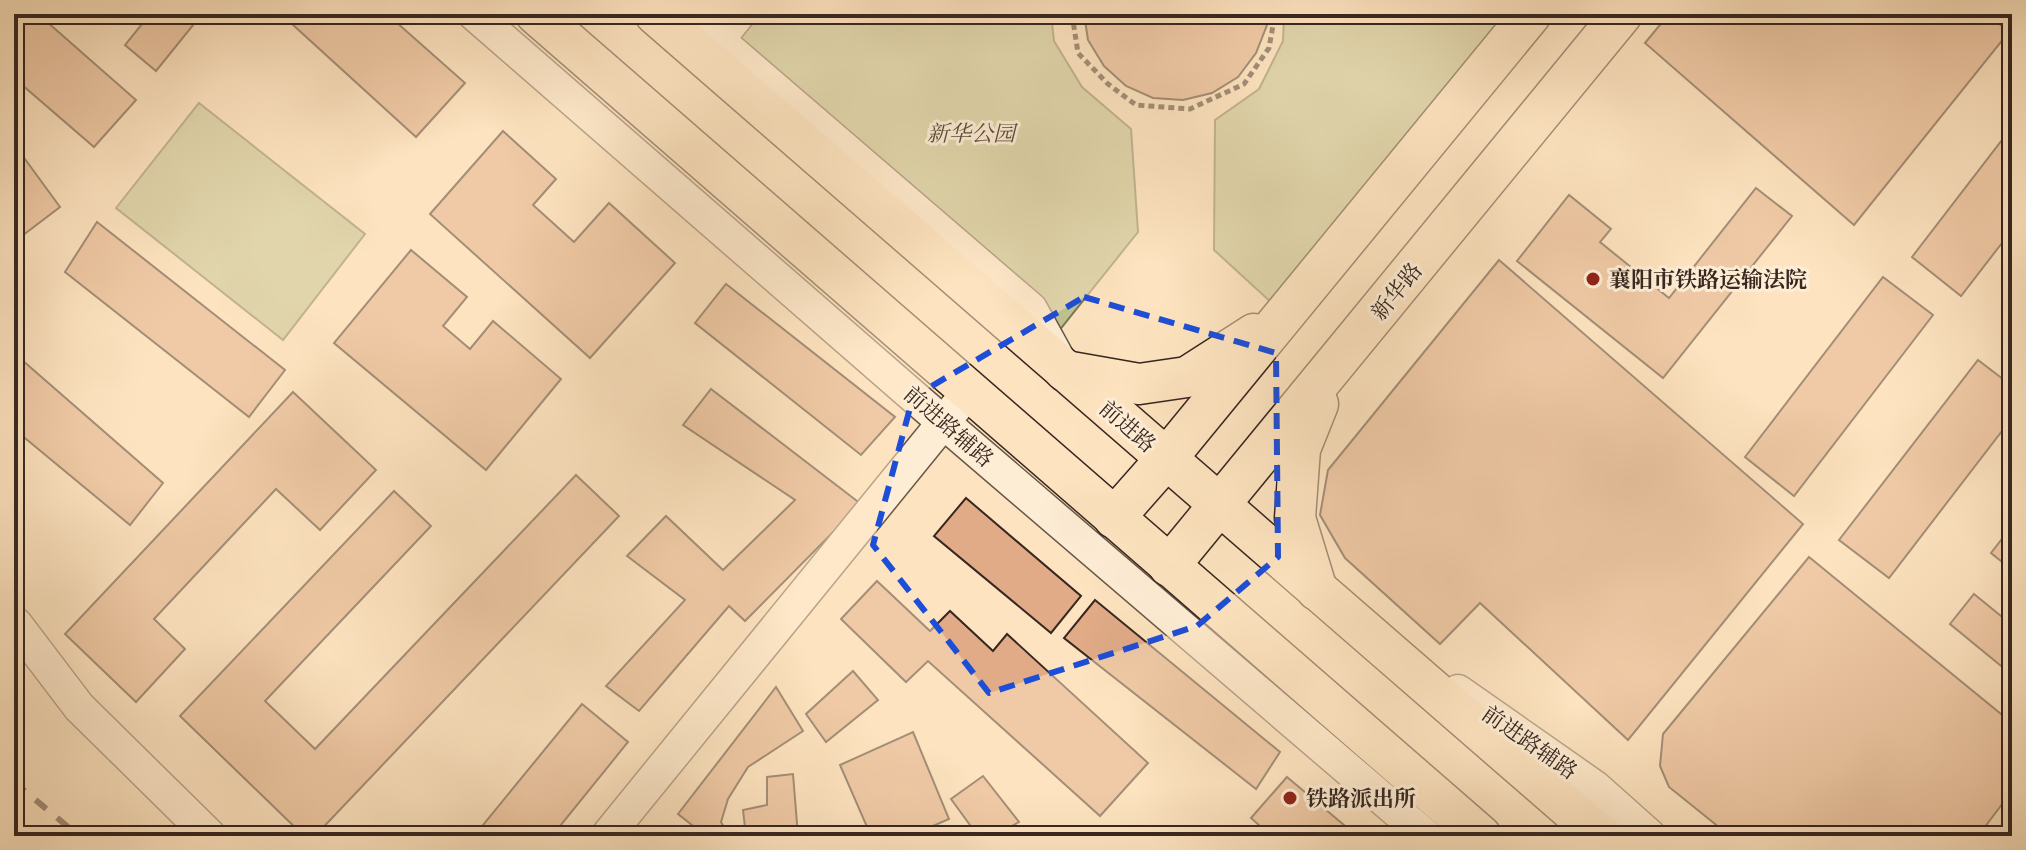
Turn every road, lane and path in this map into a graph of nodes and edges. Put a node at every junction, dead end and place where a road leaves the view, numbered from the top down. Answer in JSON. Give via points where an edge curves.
{"nodes":[{"id":1,"x":474,"y":14,"type":"edge"},
{"id":2,"x":536,"y":14,"type":"edge"},
{"id":3,"x":739,"y":14,"type":"edge"},
{"id":4,"x":1072,"y":14,"type":"edge"},
{"id":5,"x":1275,"y":14,"type":"edge"},
{"id":6,"x":1531,"y":14,"type":"edge"},
{"id":7,"x":1622,"y":14,"type":"edge"},
{"id":8,"x":670,"y":16,"type":"edge"},
{"id":9,"x":711,"y":48,"type":"junction"},
{"id":10,"x":1285,"y":315,"type":"junction"},
{"id":11,"x":1065,"y":371,"type":"junction"},
{"id":12,"x":1331,"y":371,"type":"junction"},
{"id":13,"x":969,"y":392,"type":"junction"},
{"id":14,"x":944,"y":423,"type":"junction"},
{"id":15,"x":1166,"y":459,"type":"junction"},
{"id":16,"x":1221,"y":507,"type":"junction"},
{"id":17,"x":1114,"y":518,"type":"junction"},
{"id":18,"x":1169,"y":566,"type":"junction"},
{"id":19,"x":1322,"y":594,"type":"junction"},
{"id":20,"x":16,"y":624,"type":"dead end"},
{"id":21,"x":210,"y":836,"type":"edge"},
{"id":22,"x":607,"y":836,"type":"edge"},
{"id":23,"x":1426,"y":836,"type":"edge"},
{"id":24,"x":1481,"y":836,"type":"edge"},
{"id":25,"x":1601,"y":836,"type":"edge"},
{"id":26,"x":1650,"y":836,"type":"edge"}],
"edges":[{"from":1,"to":14,"type":"street","name":"前进路辅路"},
{"from":2,"to":13,"type":"main road"},
{"from":3,"to":9,"type":"street"},
{"from":4,"to":5,"type":"path","via":[[1078,53],[1108,84],[1136,105],[1190,109],[1244,84],[1269,48]]},
{"from":6,"to":10,"type":"main road"},
{"from":7,"to":12,"type":"main road","name":"新华路"},
{"from":8,"to":9,"type":"main road","name":"前进路"},
{"from":9,"to":11,"type":"main road","name":"前进路"},
{"from":10,"to":11,"type":"main road","via":[[1187,377],[1139,384]]},
{"from":10,"to":15,"type":"main road"},
{"from":11,"to":15,"type":"main road","name":"前进路"},
{"from":12,"to":16,"type":"main road","name":"新华路"},
{"from":12,"to":19,"type":"main road","via":[[1300,449],[1295,518]]},
{"from":13,"to":14,"type":"street"},
{"from":13,"to":17,"type":"main road"},
{"from":14,"to":22,"type":"street"},
{"from":14,"to":23,"type":"street","name":"前进路辅路"},
{"from":15,"to":16,"type":"main road","name":"前进路"},
{"from":15,"to":17,"type":"main road"},
{"from":16,"to":18,"type":"main road","name":"新华路"},
{"from":16,"to":19,"type":"main road","name":"前进路"},
{"from":17,"to":18,"type":"main road"},
{"from":18,"to":24,"type":"main road"},
{"from":19,"to":25,"type":"main road","name":"前进路"},
{"from":19,"to":26,"type":"street","name":"前进路辅路","via":[[1595,787]]},
{"from":20,"to":21,"type":"street","via":[[79,707]]}]}
